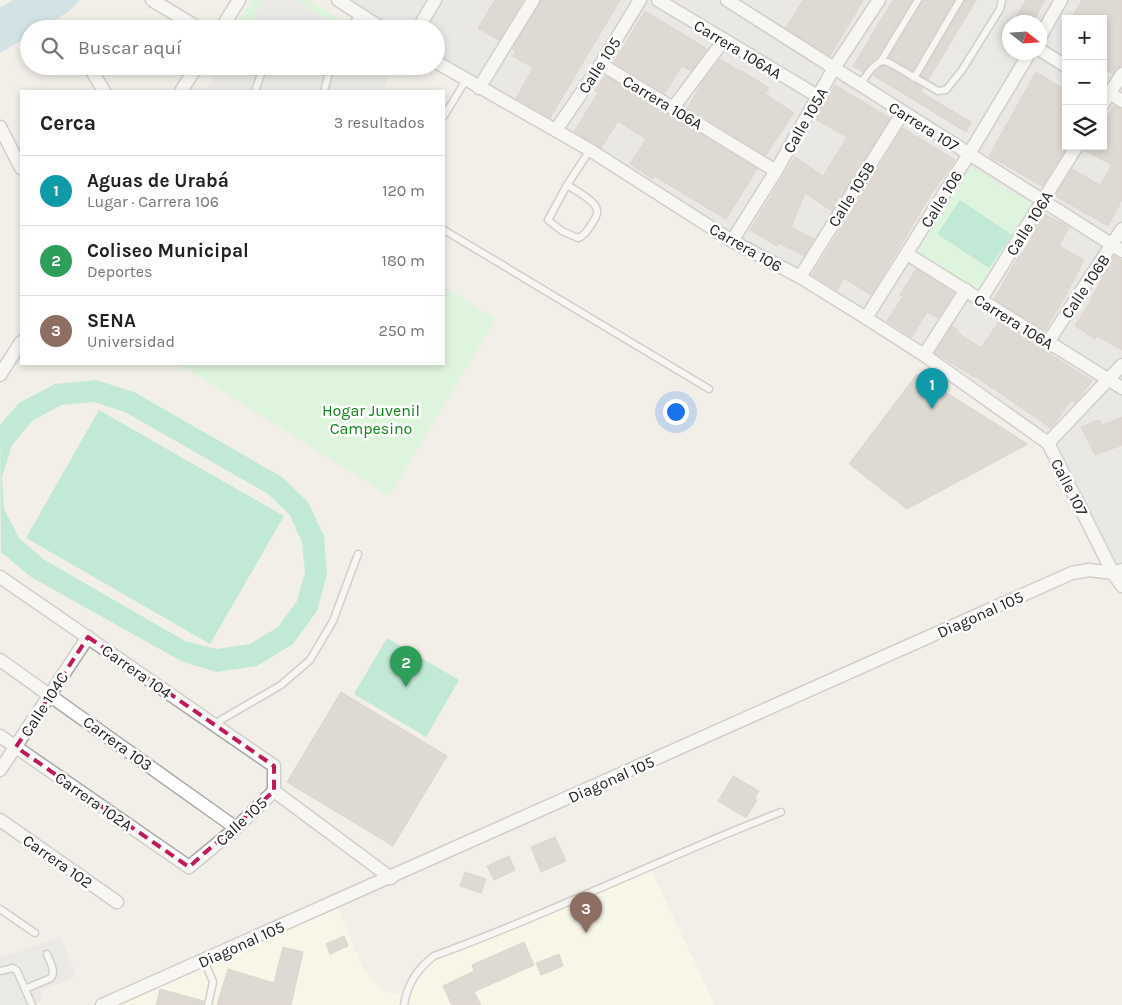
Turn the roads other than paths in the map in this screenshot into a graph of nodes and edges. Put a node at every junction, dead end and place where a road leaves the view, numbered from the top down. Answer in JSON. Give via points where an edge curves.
{"nodes":[{"id":1,"x":152,"y":0,"type":"edge"},
{"id":2,"x":239,"y":0,"type":"edge"},
{"id":3,"x":338,"y":0,"type":"edge"},
{"id":4,"x":435,"y":0,"type":"edge"},
{"id":5,"x":533,"y":0,"type":"edge"},
{"id":6,"x":640,"y":0,"type":"edge"},
{"id":7,"x":658,"y":0,"type":"edge"},
{"id":8,"x":727,"y":0,"type":"edge"},
{"id":9,"x":878,"y":0,"type":"edge"},
{"id":10,"x":918,"y":0,"type":"edge"},
{"id":11,"x":960,"y":0,"type":"edge"},
{"id":12,"x":1002,"y":0,"type":"edge"},
{"id":13,"x":1061,"y":0,"type":"edge"},
{"id":14,"x":360,"y":14,"type":"junction"},
{"id":15,"x":185,"y":20,"type":"edge"},
{"id":16,"x":227,"y":20,"type":"edge"},
{"id":17,"x":356,"y":20,"type":"edge"},
{"id":18,"x":369,"y":20,"type":"edge"},
{"id":19,"x":423,"y":20,"type":"edge"},
{"id":20,"x":1047,"y":25,"type":"edge"},
{"id":21,"x":724,"y":40,"type":"junction"},
{"id":22,"x":1047,"y":54,"type":"edge"},
{"id":23,"x":1025,"y":60,"type":"edge"},
{"id":24,"x":881,"y":61,"type":"junction"},
{"id":25,"x":601,"y":64,"type":"junction"},
{"id":26,"x":1062,"y":64,"type":"edge"},
{"id":27,"x":445,"y":67,"type":"edge"},
{"id":28,"x":834,"y":68,"type":"junction"},
{"id":29,"x":1122,"y":74,"type":"edge"},
{"id":30,"x":95,"y":75,"type":"edge"},
{"id":31,"x":191,"y":75,"type":"edge"},
{"id":32,"x":261,"y":75,"type":"edge"},
{"id":33,"x":328,"y":75,"type":"edge"},
{"id":34,"x":914,"y":78,"type":"junction"},
{"id":35,"x":466,"y":80,"type":"junction"},
{"id":36,"x":860,"y":84,"type":"junction"},
{"id":37,"x":480,"y":88,"type":"junction"},
{"id":38,"x":103,"y":90,"type":"edge"},
{"id":39,"x":182,"y":90,"type":"edge"},
{"id":40,"x":255,"y":90,"type":"edge"},
{"id":41,"x":324,"y":90,"type":"edge"},
{"id":42,"x":1107,"y":93,"type":"edge"},
{"id":43,"x":1107,"y":96,"type":"edge"},
{"id":44,"x":819,"y":97,"type":"junction"},
{"id":45,"x":1122,"y":101,"type":"edge"},
{"id":46,"x":673,"y":108,"type":"junction"},
{"id":47,"x":903,"y":112,"type":"junction"},
{"id":48,"x":445,"y":114,"type":"edge"},
{"id":49,"x":0,"y":128,"type":"edge"},
{"id":50,"x":556,"y":130,"type":"junction"},
{"id":51,"x":590,"y":150,"type":"junction"},
{"id":52,"x":1075,"y":150,"type":"edge"},
{"id":53,"x":969,"y":154,"type":"junction"},
{"id":54,"x":20,"y":166,"type":"edge"},
{"id":55,"x":776,"y":171,"type":"junction"},
{"id":56,"x":567,"y":185,"type":"junction"},
{"id":57,"x":1043,"y":201,"type":"junction"},
{"id":58,"x":1122,"y":229,"type":"edge"},
{"id":59,"x":445,"y":231,"type":"edge"},
{"id":60,"x":732,"y":241,"type":"junction"},
{"id":61,"x":1117,"y":248,"type":"edge"},
{"id":62,"x":907,"y":254,"type":"junction"},
{"id":63,"x":800,"y":277,"type":"junction"},
{"id":64,"x":966,"y":290,"type":"junction"},
{"id":65,"x":981,"y":299,"type":"junction"},
{"id":66,"x":866,"y":318,"type":"junction"},
{"id":67,"x":1048,"y":342,"type":"junction"},
{"id":68,"x":20,"y":343,"type":"edge"},
{"id":69,"x":924,"y":355,"type":"junction"},
{"id":70,"x":1122,"y":365,"type":"edge"},
{"id":71,"x":1,"y":368,"type":"edge"},
{"id":72,"x":1109,"y":380,"type":"junction"},
{"id":73,"x":1122,"y":388,"type":"edge"},
{"id":74,"x":709,"y":389,"type":"dead end"},
{"id":75,"x":1048,"y":443,"type":"junction"},
{"id":76,"x":358,"y":554,"type":"dead end"},
{"id":77,"x":1118,"y":572,"type":"edge"},
{"id":78,"x":0,"y":577,"type":"edge"},
{"id":79,"x":1122,"y":586,"type":"edge"},
{"id":80,"x":88,"y":637,"type":"junction"},
{"id":81,"x":0,"y":660,"type":"edge"},
{"id":82,"x":50,"y":694,"type":"junction"},
{"id":83,"x":214,"y":724,"type":"junction"},
{"id":84,"x":0,"y":736,"type":"edge"},
{"id":85,"x":16,"y":747,"type":"junction"},
{"id":86,"x":274,"y":766,"type":"joint"},
{"id":87,"x":0,"y":770,"type":"edge"},
{"id":88,"x":274,"y":791,"type":"junction"},
{"id":89,"x":781,"y":812,"type":"dead end"},
{"id":90,"x":0,"y":820,"type":"edge"},
{"id":91,"x":236,"y":828,"type":"junction"},
{"id":92,"x":189,"y":867,"type":"joint"},
{"id":93,"x":391,"y":878,"type":"junction"},
{"id":94,"x":117,"y":902,"type":"dead end"},
{"id":95,"x":0,"y":909,"type":"edge"},
{"id":96,"x":35,"y":933,"type":"dead end"},
{"id":97,"x":47,"y":954,"type":"dead end"},
{"id":98,"x":204,"y":960,"type":"junction"},
{"id":99,"x":0,"y":971,"type":"edge"},
{"id":100,"x":25,"y":989,"type":"junction"},
{"id":101,"x":32,"y":1005,"type":"edge"},
{"id":102,"x":102,"y":1005,"type":"edge"},
{"id":103,"x":208,"y":1005,"type":"edge"},
{"id":104,"x":404,"y":1005,"type":"edge"}],
"edges":[{"from":1,"to":15,"type":"street"},
{"from":2,"to":16,"type":"street"},
{"from":3,"to":14,"type":"street"},
{"from":4,"to":19,"type":"street"},
{"from":5,"to":37,"type":"street"},
{"from":6,"to":25,"type":"street","name":"Calle 105"},
{"from":7,"to":21,"type":"street","name":"Carrera 106AA"},
{"from":8,"to":28,"type":"street","name":"Carrera 107"},
{"from":9,"to":28,"type":"street","name":"Calle 105A"},
{"from":10,"to":24,"type":"lane"},
{"from":11,"to":34,"type":"lane"},
{"from":12,"to":34,"type":"lane","via":[[1000,9],[946,90],[938,91]]},
{"from":13,"to":20,"type":"street"},
{"from":14,"to":17,"type":"lane"},
{"from":14,"to":18,"type":"street"},
{"from":21,"to":44,"type":"street","name":"Carrera 106AA"},
{"from":21,"to":46,"type":"street"},
{"from":22,"to":26,"type":"street"},
{"from":23,"to":53,"type":"street","name":"Calle 106"},
{"from":24,"to":34,"type":"lane"},
{"from":24,"to":36,"type":"lane"},
{"from":25,"to":46,"type":"street","name":"Carrera 106A"},
{"from":25,"to":50,"type":"street","name":"Calle 105"},
{"from":27,"to":35,"type":"street","name":"Carrera 106"},
{"from":28,"to":36,"type":"street","name":"Carrera 107"},
{"from":28,"to":44,"type":"street","name":"Calle 105A"},
{"from":29,"to":42,"type":"street"},
{"from":30,"to":38,"type":"street"},
{"from":31,"to":39,"type":"street"},
{"from":32,"to":40,"type":"lane"},
{"from":33,"to":41,"type":"lane"},
{"from":35,"to":37,"type":"street","name":"Carrera 106"},
{"from":35,"to":48,"type":"lane"},
{"from":36,"to":47,"type":"street","name":"Carrera 107"},
{"from":37,"to":50,"type":"street","name":"Carrera 106"},
{"from":43,"to":45,"type":"street"},
{"from":44,"to":55,"type":"street","name":"Calle 105A"},
{"from":46,"to":55,"type":"street","name":"Carrera 106A"},
{"from":47,"to":53,"type":"street","name":"Carrera 107"},
{"from":47,"to":63,"type":"street","name":"Calle 105B"},
{"from":49,"to":54,"type":"street"},
{"from":50,"to":51,"type":"street","name":"Carrera 106"},
{"from":51,"to":56,"type":"lane"},
{"from":51,"to":60,"type":"street","name":"Carrera 106"},
{"from":52,"to":57,"type":"street","name":"Calle 106A"},
{"from":53,"to":57,"type":"street","name":"Carrera 107"},
{"from":53,"to":62,"type":"street","name":"Calle 106"},
{"from":55,"to":60,"type":"street","name":"Calle 105A"},
{"from":56,"to":56,"type":"lane","via":[[591,201],[597,210],[588,230],[578,238],[562,232],[548,220]]},
{"from":57,"to":61,"type":"street","name":"Carrera 107"},
{"from":57,"to":65,"type":"street","name":"Calle 106A"},
{"from":58,"to":61,"type":"street","name":"Calle 106B"},
{"from":59,"to":74,"type":"lane"},
{"from":60,"to":63,"type":"street","name":"Carrera 106"},
{"from":61,"to":67,"type":"street","name":"Calle 106B"},
{"from":62,"to":64,"type":"street","name":"Carrera 106A"},
{"from":62,"to":66,"type":"street","name":"Calle 106"},
{"from":63,"to":66,"type":"street","name":"Carrera 106"},
{"from":64,"to":65,"type":"street","name":"Carrera 106A"},
{"from":64,"to":69,"type":"street"},
{"from":65,"to":67,"type":"street","name":"Carrera 106A"},
{"from":66,"to":69,"type":"street","name":"Carrera 106"},
{"from":67,"to":72,"type":"street","name":"Carrera 106A"},
{"from":68,"to":71,"type":"street"},
{"from":69,"to":75,"type":"street","name":"Carrera 106"},
{"from":70,"to":72,"type":"street","name":"Calle 107"},
{"from":72,"to":73,"type":"street","name":"Carrera 106A"},
{"from":72,"to":75,"type":"street","name":"Calle 107"},
{"from":75,"to":77,"type":"street","name":"Calle 107"},
{"from":76,"to":83,"type":"lane","via":[[332,621],[310,660],[281,685]]},
{"from":77,"to":79,"type":"street","name":"Calle 107"},
{"from":77,"to":93,"type":"street","name":"Diagonal 105","via":[[1089,570],[1072,573]]},
{"from":78,"to":80,"type":"street","name":"Carrera 104"},
{"from":80,"to":82,"type":"street","name":"Calle 104C"},
{"from":80,"to":83,"type":"street","name":"Carrera 104"},
{"from":81,"to":82,"type":"street","name":"Carrera 103"},
{"from":82,"to":85,"type":"street","name":"Calle 104C"},
{"from":82,"to":91,"type":"street","name":"Carrera 103"},
{"from":83,"to":86,"type":"street","name":"Carrera 104"},
{"from":84,"to":85,"type":"street","name":"Carrera 102A"},
{"from":85,"to":87,"type":"street","name":"Calle 104C"},
{"from":85,"to":92,"type":"street","name":"Carrera 102A"},
{"from":86,"to":88,"type":"street","name":"Calle 105"},
{"from":88,"to":91,"type":"street","name":"Calle 105"},
{"from":88,"to":93,"type":"street"},
{"from":89,"to":104,"type":"lane","via":[[681,852],[529,920],[434,956],[424,963],[412,980]]},
{"from":90,"to":94,"type":"street","name":"Carrera 102"},
{"from":91,"to":92,"type":"street","name":"Calle 105"},
{"from":93,"to":98,"type":"street","name":"Diagonal 105"},
{"from":95,"to":96,"type":"lane"},
{"from":97,"to":100,"type":"lane","via":[[53,975]]},
{"from":98,"to":102,"type":"street","name":"Diagonal 105"},
{"from":98,"to":103,"type":"lane","via":[[213,982]]},
{"from":99,"to":100,"type":"lane","via":[[13,968]]},
{"from":100,"to":101,"type":"lane"}]}
